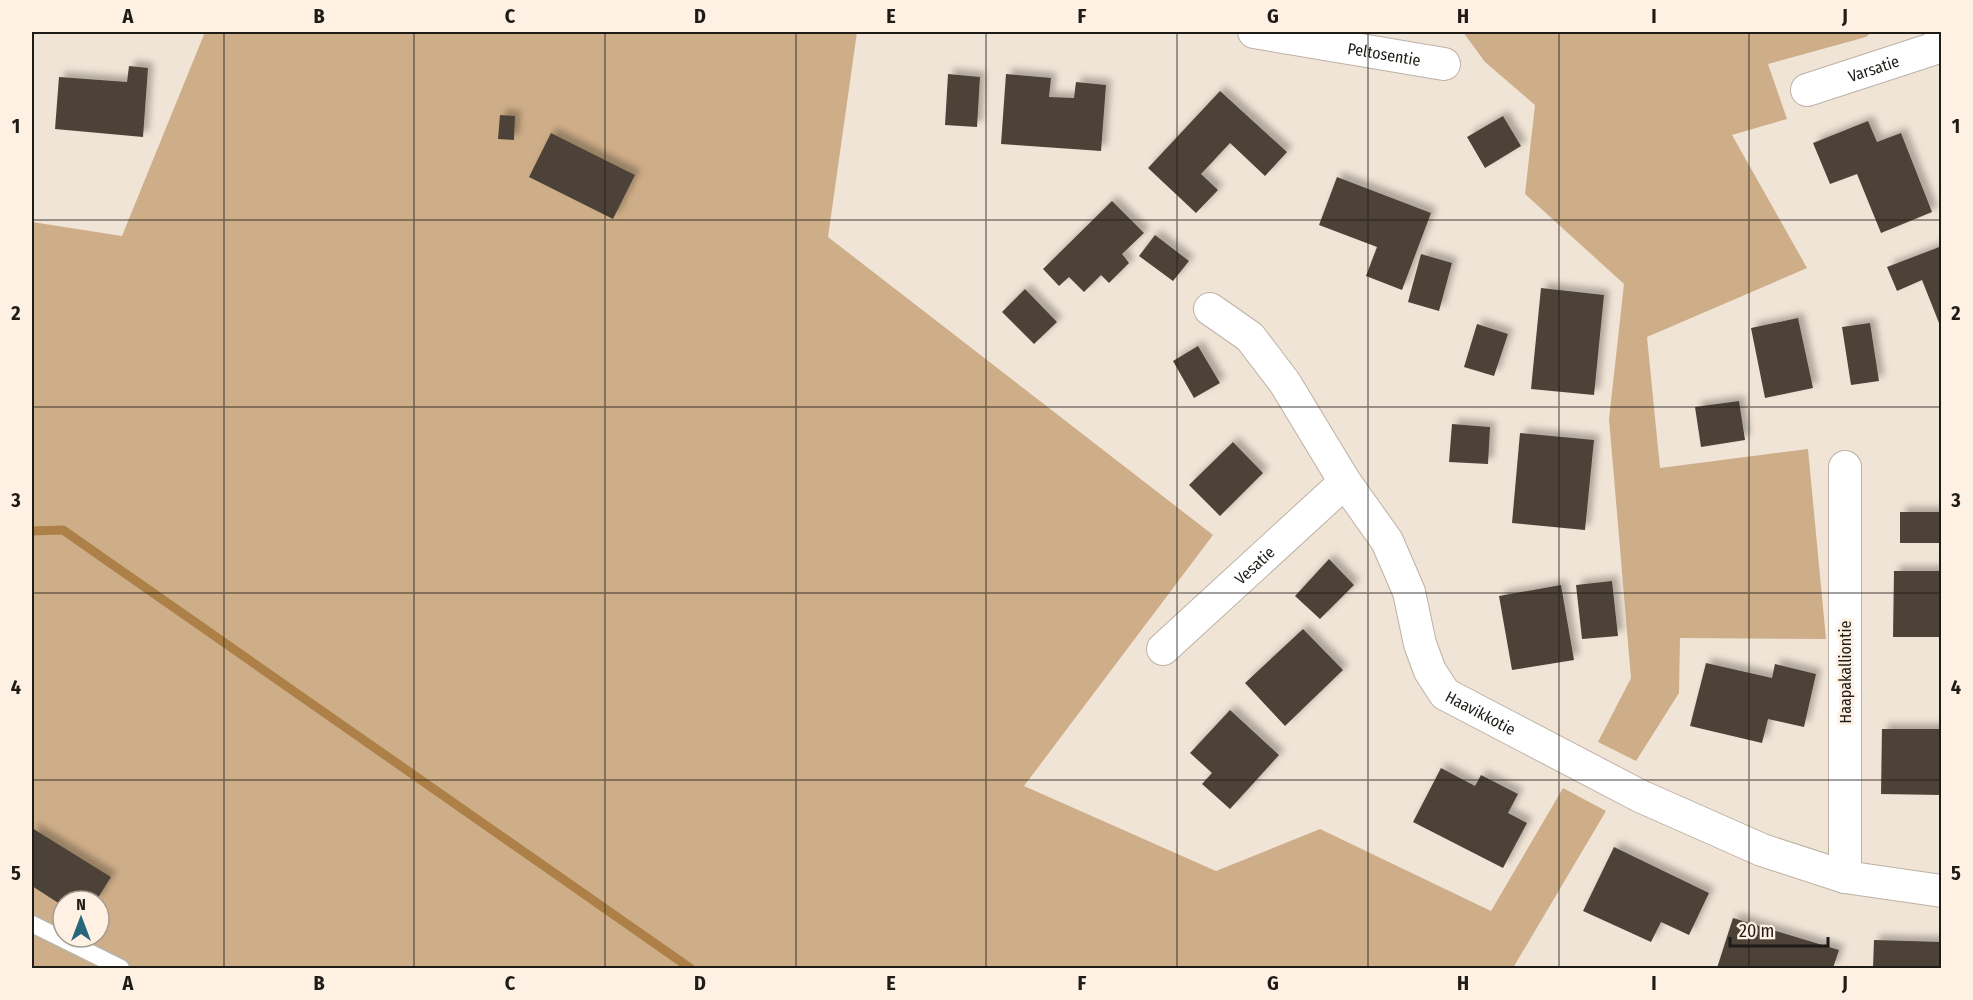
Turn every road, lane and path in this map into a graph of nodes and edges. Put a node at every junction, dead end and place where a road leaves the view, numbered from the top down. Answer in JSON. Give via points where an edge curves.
{"nodes":[{"id":1,"x":1254,"y":32,"type":"edge"},
{"id":2,"x":1941,"y":46,"type":"edge"},
{"id":3,"x":1444,"y":64,"type":"dead end"},
{"id":4,"x":1807,"y":90,"type":"dead end"},
{"id":5,"x":1210,"y":309,"type":"dead end"},
{"id":6,"x":1845,"y":467,"type":"dead end"},
{"id":7,"x":1345,"y":482,"type":"junction"},
{"id":8,"x":1163,"y":649,"type":"dead end"},
{"id":9,"x":1845,"y":877,"type":"junction"},
{"id":10,"x":1941,"y":891,"type":"edge"},
{"id":11,"x":32,"y":924,"type":"edge"},
{"id":12,"x":121,"y":969,"type":"edge"}],
"edges":[{"from":1,"to":3,"type":"street","name":"Peltosentie"},
{"from":2,"to":4,"type":"street","name":"Varsatie"},
{"from":5,"to":7,"type":"street","name":"Haavikkotie","via":[[1250,337],[1285,383]]},
{"from":6,"to":9,"type":"street","name":"Haapakalliontie"},
{"from":7,"to":8,"type":"street","name":"Vesatie"},
{"from":7,"to":9,"type":"street","name":"Haavikkotie","via":[[1387,541],[1409,592],[1423,653],[1445,694],[1640,796],[1762,850]]},
{"from":9,"to":10,"type":"street","name":"Haavikkotie"},
{"from":11,"to":12,"type":"lane"}]}
